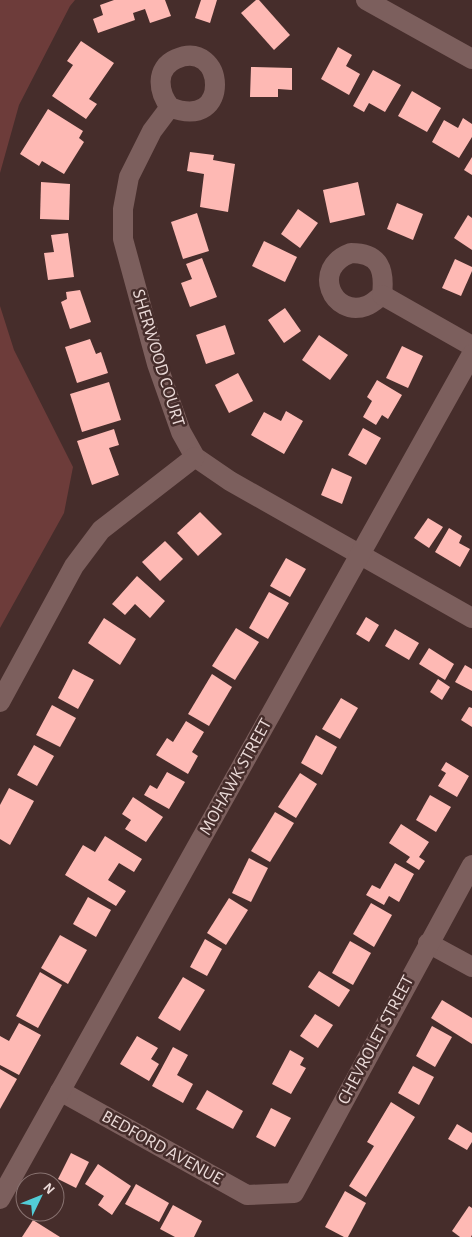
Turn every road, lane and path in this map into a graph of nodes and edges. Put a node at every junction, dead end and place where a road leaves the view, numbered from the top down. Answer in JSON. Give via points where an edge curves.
{"nodes":[{"id":1,"x":366,"y":0,"type":"edge"},
{"id":2,"x":472,"y":59,"type":"edge"},
{"id":3,"x":170,"y":107,"type":"dead end"},
{"id":4,"x":382,"y":295,"type":"dead end"},
{"id":5,"x":472,"y":346,"type":"edge"},
{"id":6,"x":472,"y":354,"type":"edge"},
{"id":7,"x":195,"y":457,"type":"junction"},
{"id":8,"x":360,"y":555,"type":"junction"},
{"id":9,"x":472,"y":618,"type":"edge"},
{"id":10,"x":0,"y":702,"type":"edge"},
{"id":11,"x":472,"y":865,"type":"edge"},
{"id":12,"x":428,"y":943,"type":"junction"},
{"id":13,"x":472,"y":967,"type":"edge"},
{"id":14,"x":60,"y":1091,"type":"junction"},
{"id":15,"x":268,"y":1194,"type":"joint"},
{"id":16,"x":0,"y":1199,"type":"edge"}],
"edges":[{"from":1,"to":2,"type":"street"},
{"from":3,"to":7,"type":"street","name":"SHERWOOD COURT","via":[[152,131],[129,177],[122,210],[123,239],[162,380],[181,432]]},
{"from":4,"to":5,"type":"street"},
{"from":6,"to":8,"type":"street","name":"MOHAWK STREET"},
{"from":7,"to":8,"type":"street","name":"SHERWOOD COURT","via":[[230,481]]},
{"from":7,"to":10,"type":"street","via":[[101,530],[74,566]]},
{"from":8,"to":9,"type":"street","name":"SHERWOOD COURT"},
{"from":8,"to":14,"type":"street","name":"MOHAWK STREET"},
{"from":11,"to":12,"type":"street","name":"CHEVROLET STREET"},
{"from":12,"to":13,"type":"street"},
{"from":12,"to":15,"type":"street","name":"CHEVROLET STREET","via":[[294,1194]]},
{"from":14,"to":15,"type":"street","name":"BEDFORD AVENUE","via":[[247,1195]]},
{"from":14,"to":16,"type":"street","name":"MOHAWK STREET"}]}
